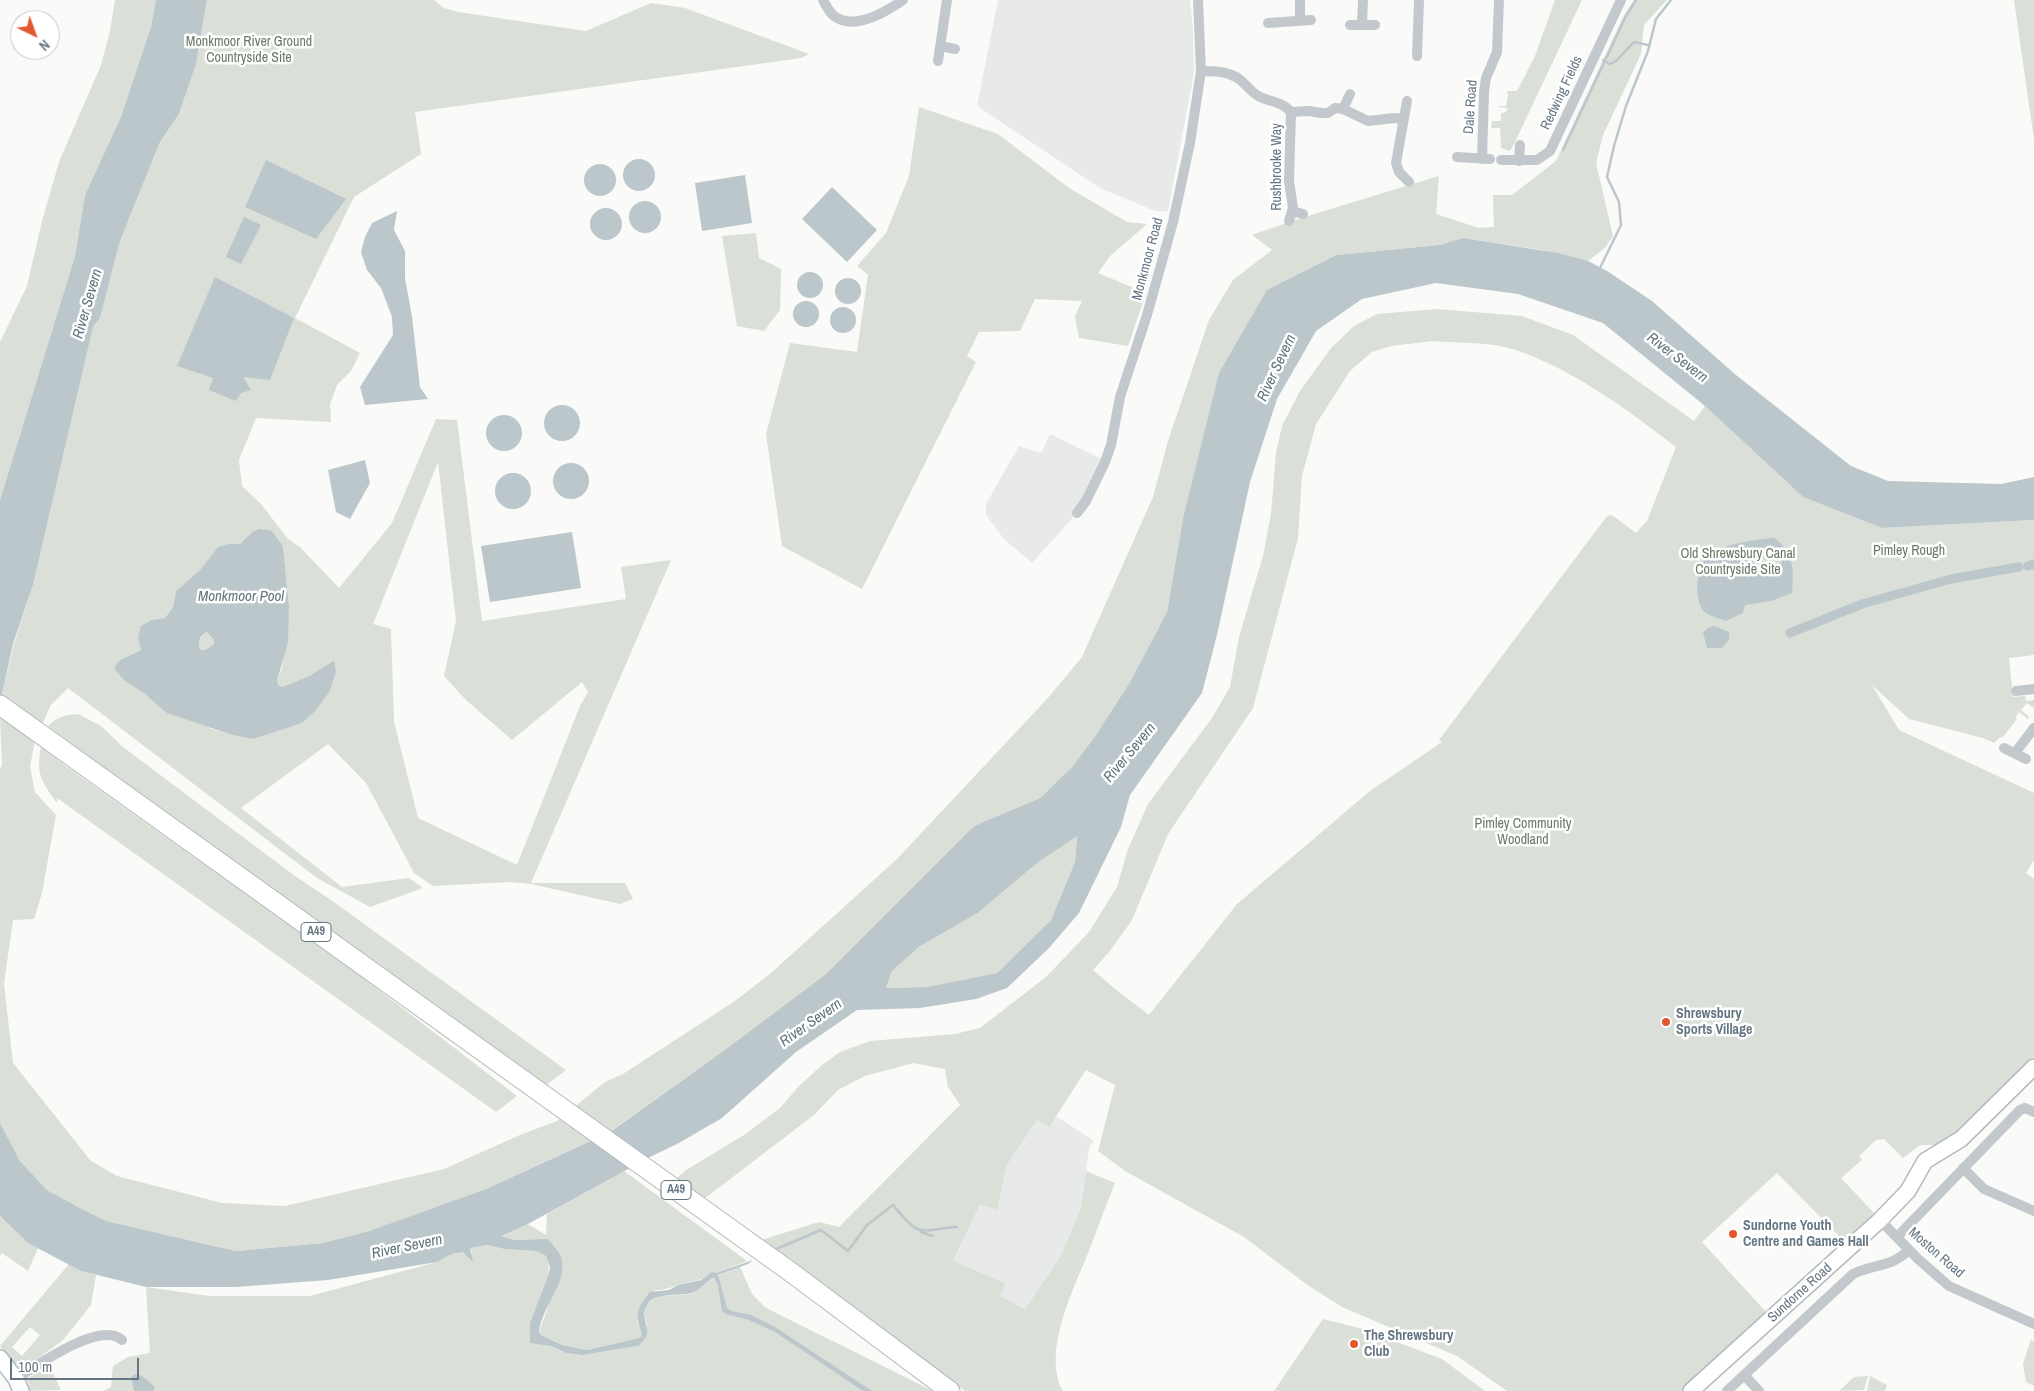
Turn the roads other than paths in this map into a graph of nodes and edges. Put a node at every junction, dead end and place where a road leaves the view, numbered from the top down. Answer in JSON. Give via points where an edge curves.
{"nodes":[{"id":1,"x":823,"y":0,"type":"edge"},
{"id":2,"x":903,"y":0,"type":"edge"},
{"id":3,"x":947,"y":0,"type":"edge"},
{"id":4,"x":1198,"y":0,"type":"edge"},
{"id":5,"x":1300,"y":0,"type":"edge"},
{"id":6,"x":1363,"y":0,"type":"edge"},
{"id":7,"x":1419,"y":0,"type":"edge"},
{"id":8,"x":1499,"y":0,"type":"edge"},
{"id":9,"x":1621,"y":0,"type":"edge"},
{"id":10,"x":1300,"y":20,"type":"junction"},
{"id":11,"x":1311,"y":20,"type":"dead end"},
{"id":12,"x":1268,"y":23,"type":"dead end"},
{"id":13,"x":1350,"y":25,"type":"dead end"},
{"id":14,"x":1362,"y":25,"type":"junction"},
{"id":15,"x":1375,"y":25,"type":"dead end"},
{"id":16,"x":941,"y":46,"type":"junction"},
{"id":17,"x":956,"y":49,"type":"dead end"},
{"id":18,"x":1417,"y":56,"type":"dead end"},
{"id":19,"x":938,"y":61,"type":"dead end"},
{"id":20,"x":1201,"y":71,"type":"junction"},
{"id":21,"x":1350,"y":94,"type":"dead end"},
{"id":22,"x":1407,"y":101,"type":"dead end"},
{"id":23,"x":1343,"y":109,"type":"junction"},
{"id":24,"x":1290,"y":112,"type":"junction"},
{"id":25,"x":1404,"y":119,"type":"junction"},
{"id":26,"x":1520,"y":145,"type":"dead end"},
{"id":27,"x":1457,"y":157,"type":"dead end"},
{"id":28,"x":1501,"y":160,"type":"dead end"},
{"id":29,"x":1519,"y":161,"type":"junction"},
{"id":30,"x":1403,"y":181,"type":"dead end"},
{"id":31,"x":1295,"y":216,"type":"dead end"},
{"id":32,"x":1077,"y":513,"type":"dead end"},
{"id":33,"x":2034,"y":689,"type":"edge"},
{"id":34,"x":2016,"y":691,"type":"dead end"},
{"id":35,"x":0,"y":705,"type":"edge"},
{"id":36,"x":2034,"y":728,"type":"edge"},
{"id":37,"x":2004,"y":748,"type":"dead end"},
{"id":38,"x":2015,"y":753,"type":"junction"},
{"id":39,"x":2026,"y":759,"type":"dead end"},
{"id":40,"x":2034,"y":1068,"type":"edge"},
{"id":41,"x":2030,"y":1110,"type":"edge"},
{"id":42,"x":1963,"y":1168,"type":"junction"},
{"id":43,"x":2034,"y":1211,"type":"edge"},
{"id":44,"x":1880,"y":1220,"type":"junction"},
{"id":45,"x":1897,"y":1237,"type":"junction"},
{"id":46,"x":1909,"y":1250,"type":"junction"},
{"id":47,"x":2034,"y":1324,"type":"edge"},
{"id":48,"x":122,"y":1340,"type":"dead end"},
{"id":49,"x":0,"y":1358,"type":"edge"},
{"id":50,"x":1744,"y":1375,"type":"junction"},
{"id":51,"x":19,"y":1385,"type":"edge"},
{"id":52,"x":950,"y":1391,"type":"edge"},
{"id":53,"x":1691,"y":1391,"type":"edge"},
{"id":54,"x":1726,"y":1391,"type":"edge"},
{"id":55,"x":1759,"y":1391,"type":"edge"}],
"edges":[{"from":1,"to":2,"type":"street","via":[[836,17],[852,21],[877,15]]},
{"from":3,"to":16,"type":"street"},
{"from":4,"to":20,"type":"street","name":"Monkmoor Road"},
{"from":5,"to":10,"type":"street"},
{"from":6,"to":14,"type":"street"},
{"from":7,"to":18,"type":"street"},
{"from":8,"to":27,"type":"street","name":"Dale Road","via":[[1497,52],[1484,92],[1486,159]]},
{"from":9,"to":29,"type":"street","name":"Redwing Fields","via":[[1550,151],[1537,160]]},
{"from":10,"to":11,"type":"street"},
{"from":10,"to":12,"type":"street"},
{"from":13,"to":14,"type":"street"},
{"from":14,"to":15,"type":"street"},
{"from":16,"to":17,"type":"street"},
{"from":16,"to":19,"type":"street"},
{"from":20,"to":24,"type":"street","via":[[1236,77],[1253,93],[1280,103]]},
{"from":20,"to":32,"type":"street","name":"Monkmoor Road","via":[[1190,142],[1172,222],[1147,315],[1120,397],[1111,445],[1086,501]]},
{"from":21,"to":23,"type":"street"},
{"from":22,"to":25,"type":"street"},
{"from":23,"to":24,"type":"street","via":[[1321,113]]},
{"from":23,"to":25,"type":"street","via":[[1368,121]]},
{"from":24,"to":31,"type":"street","name":"Rushbrooke Way","via":[[1289,181]]},
{"from":25,"to":30,"type":"street","via":[[1396,163]]},
{"from":26,"to":29,"type":"street"},
{"from":28,"to":29,"type":"street","name":"Redwing Fields"},
{"from":33,"to":34,"type":"street"},
{"from":35,"to":52,"type":"highway","number":"A49","via":[[792,1273]]},
{"from":36,"to":38,"type":"street"},
{"from":37,"to":38,"type":"street"},
{"from":38,"to":39,"type":"street"},
{"from":40,"to":44,"type":"main road","name":"Sundorne Road","via":[[1961,1139],[1925,1161],[1908,1191]]},
{"from":41,"to":42,"type":"street","via":[[2020,1110]]},
{"from":42,"to":43,"type":"street","via":[[1984,1189]]},
{"from":42,"to":45,"type":"street"},
{"from":44,"to":45,"type":"street","name":"Moston Road"},
{"from":44,"to":53,"type":"main road","name":"Sundorne Road"},
{"from":45,"to":46,"type":"street","name":"Moston Road"},
{"from":46,"to":47,"type":"street","name":"Moston Road","via":[[1949,1286]]},
{"from":46,"to":50,"type":"street","name":"Sundorne Road","via":[[1894,1262],[1853,1274]]},
{"from":48,"to":51,"type":"street","via":[[110,1335],[73,1344]]},
{"from":49,"to":51,"type":"main road"},
{"from":50,"to":54,"type":"street","name":"Sundorne Road"},
{"from":50,"to":55,"type":"street"}]}
